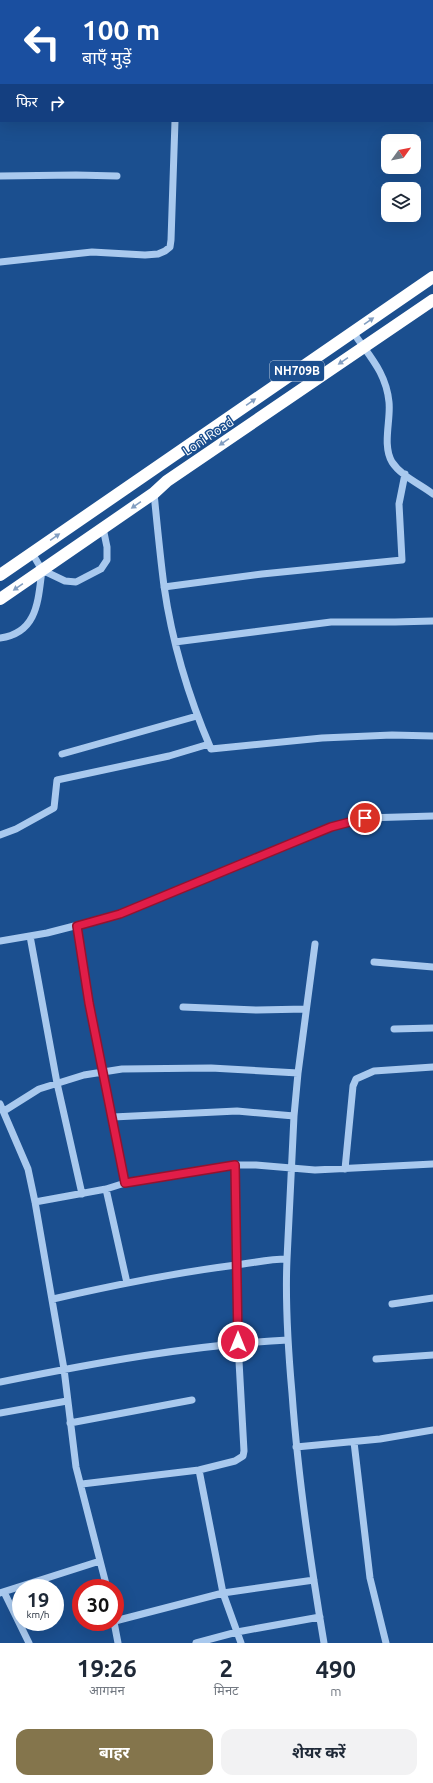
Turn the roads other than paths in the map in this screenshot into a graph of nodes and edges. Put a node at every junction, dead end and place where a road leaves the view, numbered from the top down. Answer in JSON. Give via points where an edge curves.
{"nodes":[{"id":1,"x":175,"y":122,"type":"edge"},
{"id":2,"x":0,"y":176,"type":"edge"},
{"id":3,"x":117,"y":176,"type":"dead end"},
{"id":4,"x":0,"y":262,"type":"edge"},
{"id":5,"x":433,"y":277,"type":"edge"},
{"id":6,"x":433,"y":300,"type":"edge"},
{"id":7,"x":353,"y":332,"type":"junction"},
{"id":8,"x":363,"y":348,"type":"junction"},
{"id":9,"x":405,"y":474,"type":"junction"},
{"id":10,"x":154,"y":493,"type":"junction"},
{"id":11,"x":432,"y":493,"type":"edge"},
{"id":12,"x":103,"y":528,"type":"junction"},
{"id":13,"x":32,"y":554,"type":"junction"},
{"id":14,"x":42,"y":570,"type":"junction"},
{"id":15,"x":0,"y":575,"type":"edge"},
{"id":16,"x":164,"y":587,"type":"junction"},
{"id":17,"x":0,"y":599,"type":"edge"},
{"id":18,"x":433,"y":620,"type":"edge"},
{"id":19,"x":0,"y":638,"type":"edge"},
{"id":20,"x":175,"y":642,"type":"junction"},
{"id":21,"x":197,"y":716,"type":"junction"},
{"id":22,"x":433,"y":736,"type":"edge"},
{"id":23,"x":209,"y":744,"type":"junction"},
{"id":24,"x":62,"y":754,"type":"dead end"},
{"id":25,"x":433,"y":816,"type":"edge"},
{"id":26,"x":0,"y":835,"type":"edge"},
{"id":27,"x":77,"y":926,"type":"junction"},
{"id":28,"x":30,"y":936,"type":"junction"},
{"id":29,"x":0,"y":941,"type":"edge"},
{"id":30,"x":315,"y":944,"type":"dead end"},
{"id":31,"x":374,"y":962,"type":"dead end"},
{"id":32,"x":433,"y":967,"type":"edge"},
{"id":33,"x":184,"y":1007,"type":"dead end"},
{"id":34,"x":306,"y":1009,"type":"junction"},
{"id":35,"x":433,"y":1028,"type":"edge"},
{"id":36,"x":394,"y":1029,"type":"dead end"},
{"id":37,"x":433,"y":1067,"type":"edge"},
{"id":38,"x":102,"y":1073,"type":"junction"},
{"id":39,"x":298,"y":1073,"type":"junction"},
{"id":40,"x":57,"y":1083,"type":"junction"},
{"id":41,"x":2,"y":1107,"type":"edge"},
{"id":42,"x":113,"y":1116,"type":"junction"},
{"id":43,"x":294,"y":1116,"type":"junction"},
{"id":44,"x":433,"y":1164,"type":"edge"},
{"id":45,"x":235,"y":1165,"type":"junction"},
{"id":46,"x":290,"y":1167,"type":"junction"},
{"id":47,"x":345,"y":1169,"type":"junction"},
{"id":48,"x":125,"y":1183,"type":"junction"},
{"id":49,"x":106,"y":1189,"type":"junction"},
{"id":50,"x":82,"y":1194,"type":"junction"},
{"id":51,"x":35,"y":1202,"type":"junction"},
{"id":52,"x":287,"y":1259,"type":"junction"},
{"id":53,"x":237,"y":1265,"type":"junction"},
{"id":54,"x":127,"y":1283,"type":"junction"},
{"id":55,"x":433,"y":1298,"type":"edge"},
{"id":56,"x":53,"y":1299,"type":"junction"},
{"id":57,"x":392,"y":1304,"type":"dead end"},
{"id":58,"x":288,"y":1340,"type":"junction"},
{"id":59,"x":238,"y":1342,"type":"junction"},
{"id":60,"x":433,"y":1355,"type":"edge"},
{"id":61,"x":376,"y":1359,"type":"dead end"},
{"id":62,"x":64,"y":1369,"type":"junction"},
{"id":63,"x":0,"y":1382,"type":"edge"},
{"id":64,"x":192,"y":1400,"type":"dead end"},
{"id":65,"x":67,"y":1401,"type":"junction"},
{"id":66,"x":0,"y":1413,"type":"edge"},
{"id":67,"x":70,"y":1423,"type":"junction"},
{"id":68,"x":433,"y":1432,"type":"edge"},
{"id":69,"x":354,"y":1442,"type":"junction"},
{"id":70,"x":296,"y":1447,"type":"junction"},
{"id":71,"x":199,"y":1470,"type":"junction"},
{"id":72,"x":82,"y":1484,"type":"junction"},
{"id":73,"x":100,"y":1561,"type":"junction"},
{"id":74,"x":105,"y":1579,"type":"edge"},
{"id":75,"x":314,"y":1580,"type":"junction"},
{"id":76,"x":2,"y":1593,"type":"edge"},
{"id":77,"x":223,"y":1594,"type":"junction"},
{"id":78,"x":320,"y":1617,"type":"junction"},
{"id":79,"x":124,"y":1619,"type":"edge"},
{"id":80,"x":116,"y":1631,"type":"edge"},
{"id":81,"x":237,"y":1632,"type":"junction"},
{"id":82,"x":28,"y":1643,"type":"edge"},
{"id":83,"x":118,"y":1643,"type":"edge"},
{"id":84,"x":196,"y":1643,"type":"edge"},
{"id":85,"x":241,"y":1643,"type":"edge"},
{"id":86,"x":324,"y":1643,"type":"edge"},
{"id":87,"x":386,"y":1643,"type":"edge"}],
"edges":[{"from":1,"to":4,"type":"street","via":[[170,247],[165,251],[145,255],[92,252]]},
{"from":2,"to":3,"type":"street"},
{"from":7,"to":5,"type":"highway","name":"Loni Road","number":"NH709B","one_way":true},
{"from":6,"to":8,"type":"highway","name":"Loni Road","number":"NH709B"},
{"from":7,"to":8,"type":"street"},
{"from":13,"to":7,"type":"highway","name":"Loni Road","number":"NH709B","one_way":true},
{"from":8,"to":9,"type":"street","via":[[383,376],[389,402],[387,448],[391,461]]},
{"from":8,"to":10,"type":"highway","name":"Loni Road","number":"NH709B","one_way":true,"via":[[167,481]]},
{"from":9,"to":11,"type":"street"},
{"from":9,"to":16,"type":"street","via":[[399,504],[402,560]]},
{"from":10,"to":12,"type":"highway","name":"Loni Road","number":"NH709B","one_way":true},
{"from":10,"to":16,"type":"street"},
{"from":12,"to":14,"type":"highway","name":"Loni Road","number":"NH709B"},
{"from":12,"to":14,"type":"street","via":[[107,560],[100,569],[76,582],[65,582]]},
{"from":13,"to":14,"type":"street"},
{"from":13,"to":15,"type":"highway","name":"Loni Road","number":"NH709B"},
{"from":14,"to":17,"type":"highway","name":"Loni Road","number":"NH709B","one_way":true},
{"from":14,"to":19,"type":"street","via":[[32,620],[21,631]]},
{"from":16,"to":20,"type":"street"},
{"from":18,"to":20,"type":"street","via":[[331,622]]},
{"from":20,"to":21,"type":"street"},
{"from":21,"to":23,"type":"street"},
{"from":21,"to":24,"type":"street"},
{"from":22,"to":23,"type":"street","via":[[322,738],[211,749]]},
{"from":23,"to":26,"type":"street","via":[[168,756],[57,780],[54,808]]},
{"from":25,"to":27,"type":"street","via":[[365,818],[331,827],[120,914]]},
{"from":27,"to":28,"type":"street"},
{"from":27,"to":38,"type":"street"},
{"from":28,"to":29,"type":"street"},
{"from":28,"to":40,"type":"street"},
{"from":30,"to":34,"type":"street"},
{"from":31,"to":32,"type":"street"},
{"from":33,"to":34,"type":"street"},
{"from":34,"to":39,"type":"street"},
{"from":35,"to":36,"type":"street"},
{"from":37,"to":47,"type":"street","via":[[374,1071],[356,1079],[353,1086]]},
{"from":38,"to":39,"type":"street","via":[[122,1069],[211,1068]]},
{"from":38,"to":40,"type":"street"},
{"from":38,"to":42,"type":"street"},
{"from":39,"to":43,"type":"street"},
{"from":40,"to":41,"type":"street","via":[[39,1088]]},
{"from":40,"to":50,"type":"street"},
{"from":41,"to":51,"type":"street","via":[[28,1169]]},
{"from":42,"to":43,"type":"street","via":[[237,1111]]},
{"from":42,"to":48,"type":"street"},
{"from":43,"to":46,"type":"street"},
{"from":44,"to":47,"type":"street"},
{"from":45,"to":46,"type":"street"},
{"from":45,"to":48,"type":"street"},
{"from":45,"to":53,"type":"street"},
{"from":46,"to":47,"type":"street","via":[[315,1170]]},
{"from":46,"to":52,"type":"street"},
{"from":48,"to":49,"type":"street"},
{"from":49,"to":50,"type":"street"},
{"from":49,"to":54,"type":"street"},
{"from":50,"to":51,"type":"street"},
{"from":51,"to":56,"type":"street"},
{"from":52,"to":53,"type":"street"},
{"from":52,"to":58,"type":"street"},
{"from":53,"to":54,"type":"street","via":[[212,1267]]},
{"from":53,"to":59,"type":"street"},
{"from":54,"to":56,"type":"street"},
{"from":55,"to":57,"type":"street"},
{"from":56,"to":62,"type":"street"},
{"from":58,"to":59,"type":"street"},
{"from":58,"to":70,"type":"street"},
{"from":59,"to":62,"type":"street"},
{"from":59,"to":71,"type":"street","via":[[243,1456],[236,1461]]},
{"from":60,"to":61,"type":"street"},
{"from":62,"to":63,"type":"street"},
{"from":62,"to":65,"type":"street"},
{"from":64,"to":67,"type":"street"},
{"from":65,"to":66,"type":"street"},
{"from":65,"to":67,"type":"street"},
{"from":67,"to":72,"type":"street","via":[[76,1468]]},
{"from":68,"to":69,"type":"street"},
{"from":69,"to":70,"type":"street"},
{"from":69,"to":87,"type":"street","via":[[370,1578]]},
{"from":70,"to":75,"type":"street"},
{"from":71,"to":72,"type":"street"},
{"from":71,"to":77,"type":"street"},
{"from":72,"to":73,"type":"street"},
{"from":73,"to":74,"type":"street"},
{"from":73,"to":76,"type":"street"},
{"from":75,"to":77,"type":"street"},
{"from":75,"to":78,"type":"street"},
{"from":76,"to":82,"type":"street"},
{"from":77,"to":79,"type":"street"},
{"from":77,"to":81,"type":"street"},
{"from":78,"to":81,"type":"street"},
{"from":78,"to":86,"type":"street"},
{"from":80,"to":83,"type":"street"},
{"from":81,"to":84,"type":"street"},
{"from":81,"to":85,"type":"street"}]}
